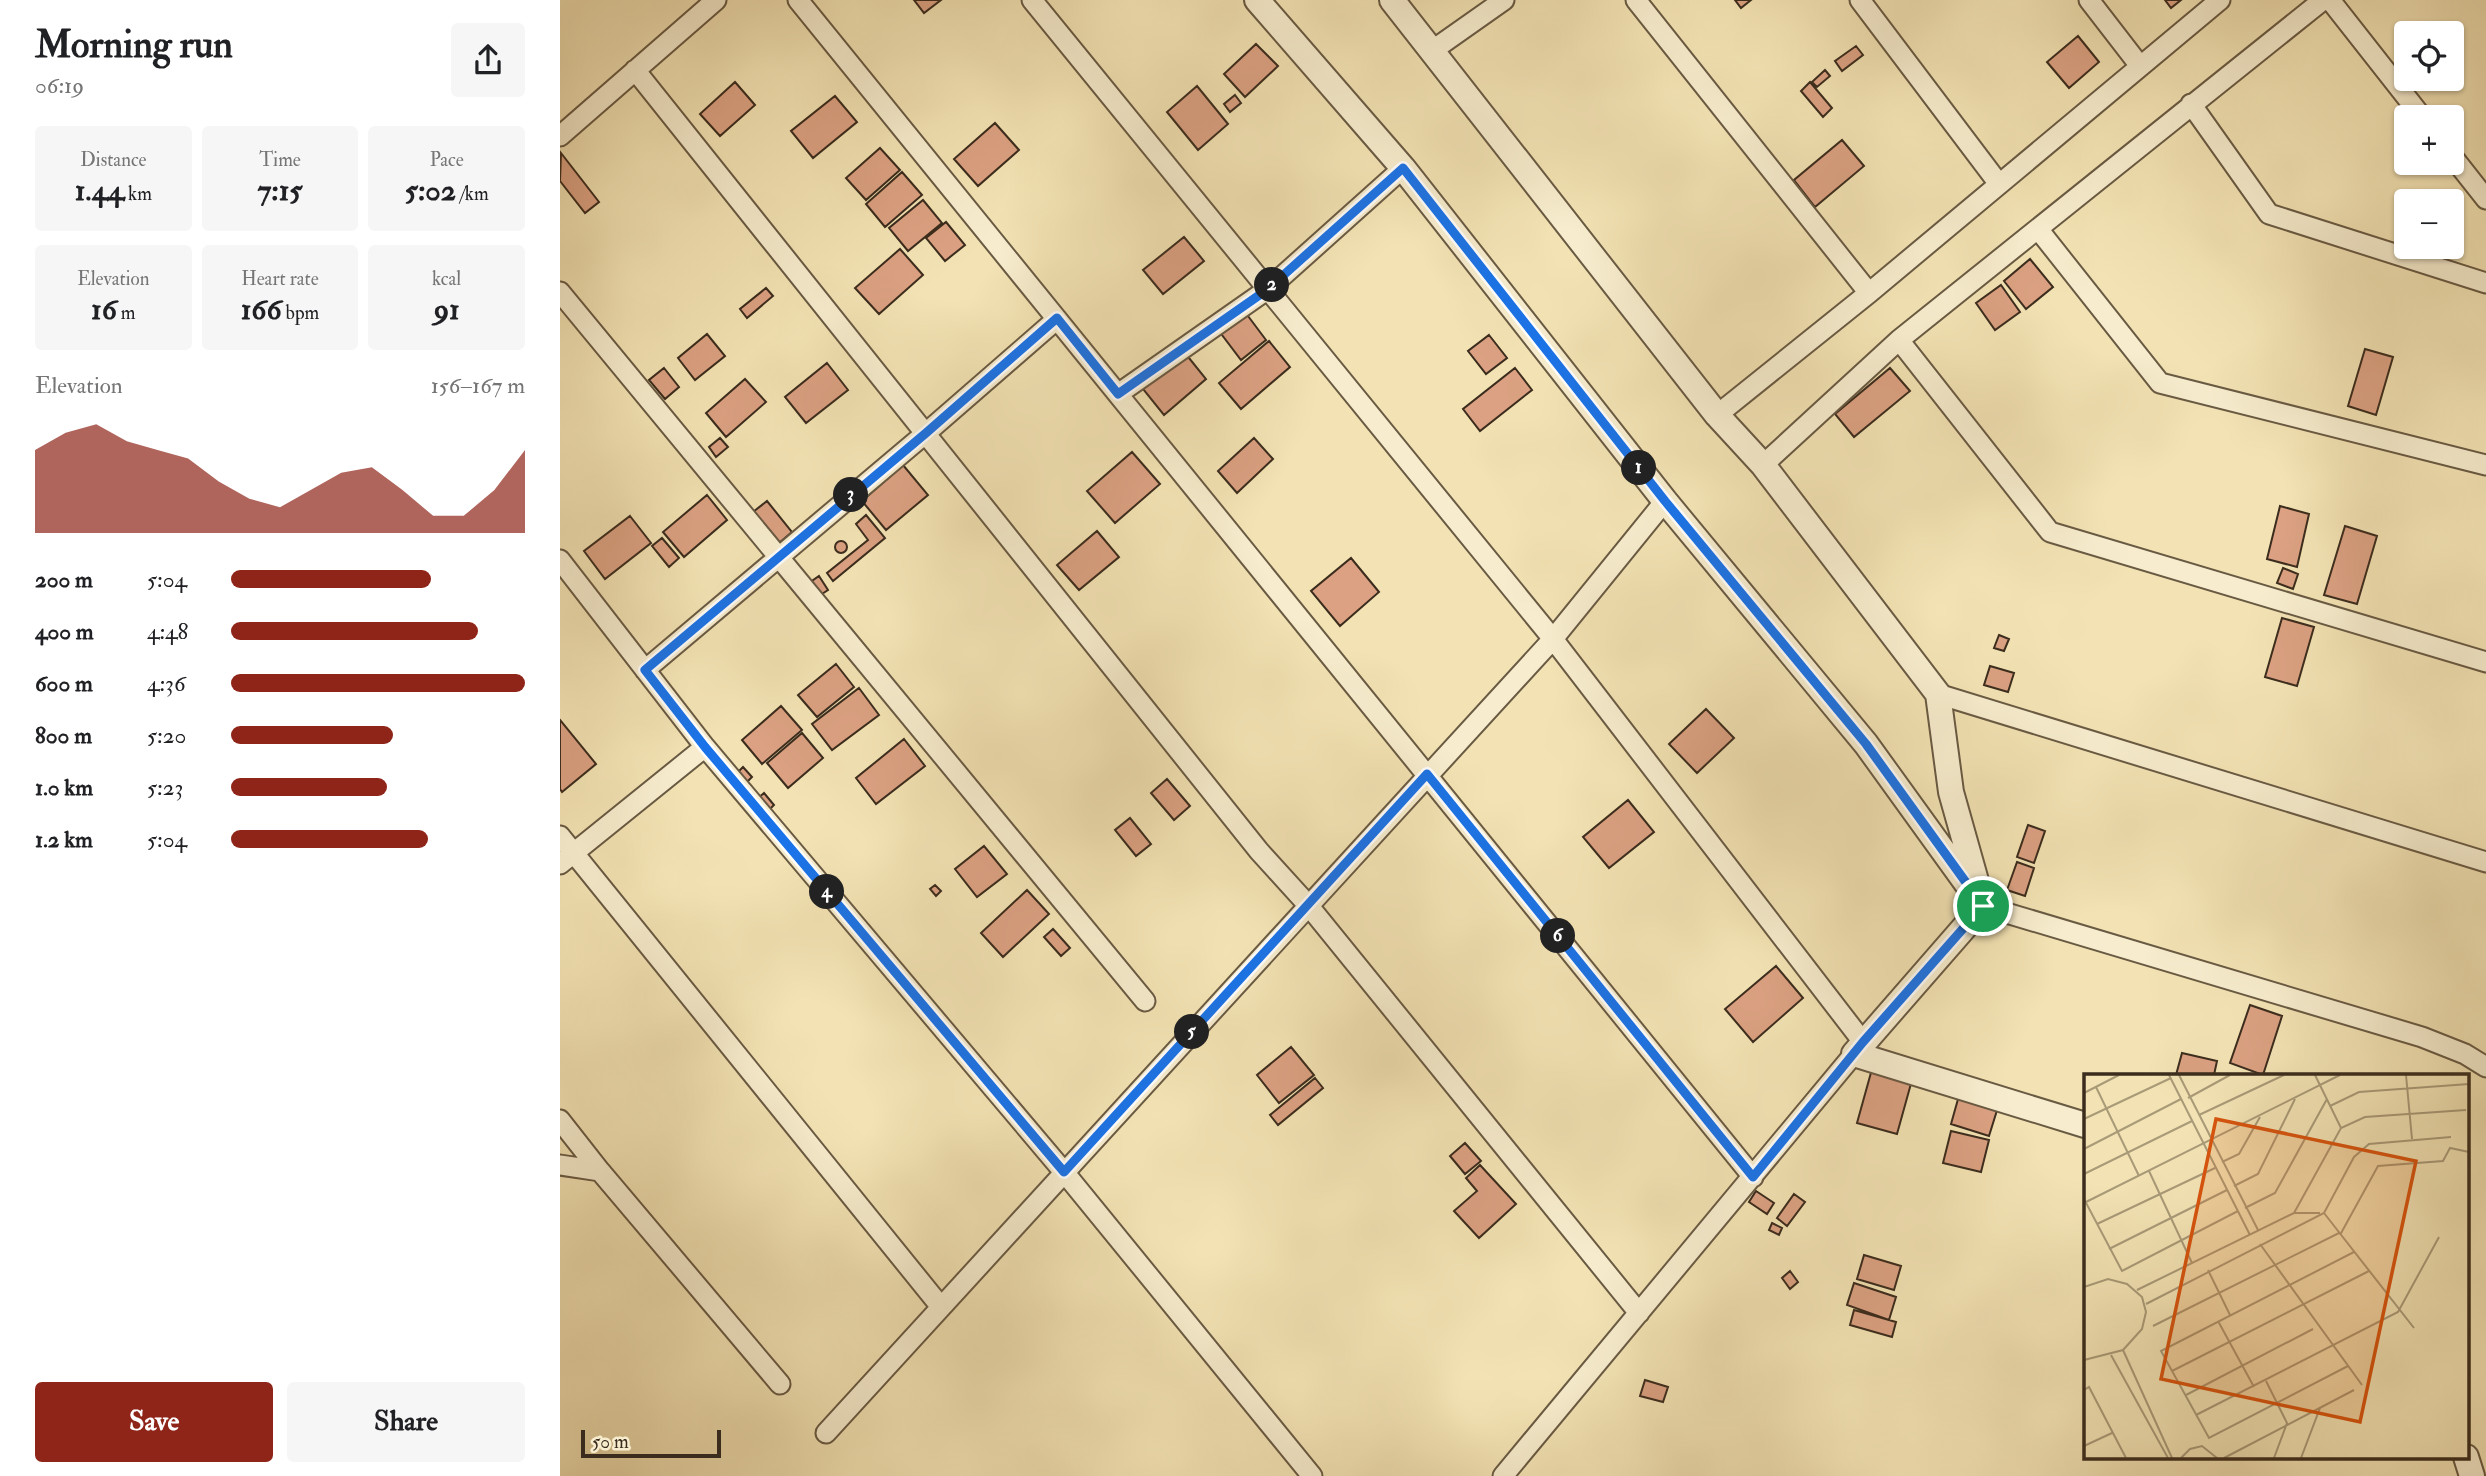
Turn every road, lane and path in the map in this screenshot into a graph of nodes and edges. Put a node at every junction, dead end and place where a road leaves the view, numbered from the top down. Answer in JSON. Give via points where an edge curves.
{"nodes":[{"id":1,"x":716,"y":0,"type":"edge"},
{"id":2,"x":798,"y":0,"type":"edge"},
{"id":3,"x":1032,"y":0,"type":"edge"},
{"id":4,"x":1257,"y":0,"type":"edge"},
{"id":5,"x":1392,"y":0,"type":"edge"},
{"id":6,"x":1504,"y":0,"type":"edge"},
{"id":7,"x":1636,"y":0,"type":"edge"},
{"id":8,"x":1860,"y":0,"type":"edge"},
{"id":9,"x":2089,"y":0,"type":"edge"},
{"id":10,"x":2220,"y":0,"type":"edge"},
{"id":11,"x":2323,"y":0,"type":"edge"},
{"id":12,"x":2330,"y":0,"type":"edge"},
{"id":13,"x":1433,"y":50,"type":"junction"},
{"id":14,"x":2140,"y":65,"type":"junction"},
{"id":15,"x":635,"y":70,"type":"junction"},
{"id":16,"x":2191,"y":104,"type":"junction"},
{"id":17,"x":2413,"y":105,"type":"edge"},
{"id":18,"x":560,"y":135,"type":"edge"},
{"id":19,"x":1403,"y":168,"type":"junction"},
{"id":20,"x":2464,"y":171,"type":"edge"},
{"id":21,"x":1999,"y":184,"type":"junction"},
{"id":22,"x":2486,"y":199,"type":"edge"},
{"id":23,"x":2038,"y":229,"type":"junction"},
{"id":24,"x":2486,"y":283,"type":"edge"},
{"id":25,"x":1268,"y":289,"type":"junction"},
{"id":26,"x":560,"y":292,"type":"edge"},
{"id":27,"x":1869,"y":293,"type":"junction"},
{"id":28,"x":1057,"y":318,"type":"junction"},
{"id":29,"x":1899,"y":340,"type":"junction"},
{"id":30,"x":1118,"y":394,"type":"junction"},
{"id":31,"x":1717,"y":415,"type":"junction"},
{"id":32,"x":926,"y":433,"type":"junction"},
{"id":33,"x":1763,"y":465,"type":"junction"},
{"id":34,"x":2486,"y":465,"type":"edge"},
{"id":35,"x":1665,"y":501,"type":"junction"},
{"id":36,"x":778,"y":556,"type":"junction"},
{"id":37,"x":560,"y":560,"type":"edge"},
{"id":38,"x":1553,"y":639,"type":"junction"},
{"id":39,"x":2486,"y":662,"type":"edge"},
{"id":40,"x":645,"y":670,"type":"junction"},
{"id":41,"x":1938,"y":694,"type":"junction"},
{"id":42,"x":705,"y":747,"type":"junction"},
{"id":43,"x":1427,"y":774,"type":"junction"},
{"id":44,"x":560,"y":835,"type":"edge"},
{"id":45,"x":567,"y":858,"type":"edge"},
{"id":46,"x":2486,"y":862,"type":"edge"},
{"id":47,"x":1308,"y":905,"type":"junction"},
{"id":48,"x":1983,"y":906,"type":"junction"},
{"id":49,"x":1145,"y":1001,"type":"dead end"},
{"id":50,"x":1859,"y":1048,"type":"junction"},
{"id":51,"x":2486,"y":1068,"type":"edge"},
{"id":52,"x":560,"y":1120,"type":"edge"},
{"id":53,"x":2084,"y":1125,"type":"edge"},
{"id":54,"x":560,"y":1165,"type":"edge"},
{"id":55,"x":600,"y":1171,"type":"junction"},
{"id":56,"x":1064,"y":1172,"type":"junction"},
{"id":57,"x":1753,"y":1177,"type":"junction"},
{"id":58,"x":941,"y":1307,"type":"junction"},
{"id":59,"x":1639,"y":1313,"type":"junction"},
{"id":60,"x":780,"y":1384,"type":"dead end"},
{"id":61,"x":826,"y":1433,"type":"dead end"},
{"id":62,"x":2466,"y":1458,"type":"edge"},
{"id":63,"x":1312,"y":1476,"type":"edge"},
{"id":64,"x":1503,"y":1476,"type":"edge"},
{"id":65,"x":2472,"y":1476,"type":"edge"}],
"edges":[{"from":1,"to":15,"type":"street"},
{"from":2,"to":28,"type":"street"},
{"from":3,"to":25,"type":"street"},
{"from":4,"to":19,"type":"street"},
{"from":5,"to":13,"type":"street"},
{"from":6,"to":13,"type":"street"},
{"from":7,"to":27,"type":"street"},
{"from":8,"to":21,"type":"street"},
{"from":9,"to":14,"type":"street"},
{"from":10,"to":14,"type":"street"},
{"from":11,"to":16,"type":"street"},
{"from":12,"to":17,"type":"street"},
{"from":13,"to":31,"type":"street"},
{"from":14,"to":21,"type":"street"},
{"from":15,"to":18,"type":"street"},
{"from":15,"to":32,"type":"street"},
{"from":16,"to":23,"type":"street"},
{"from":16,"to":24,"type":"street","via":[[2269,214]]},
{"from":19,"to":25,"type":"street"},
{"from":19,"to":35,"type":"street"},
{"from":20,"to":22,"type":"street"},
{"from":21,"to":27,"type":"street"},
{"from":23,"to":29,"type":"street"},
{"from":23,"to":34,"type":"street","via":[[2160,383]]},
{"from":25,"to":30,"type":"street"},
{"from":25,"to":38,"type":"street"},
{"from":26,"to":36,"type":"street"},
{"from":27,"to":31,"type":"street"},
{"from":28,"to":30,"type":"street"},
{"from":28,"to":32,"type":"street"},
{"from":29,"to":33,"type":"street"},
{"from":29,"to":39,"type":"street","via":[[2050,531]]},
{"from":30,"to":43,"type":"street"},
{"from":31,"to":33,"type":"street"},
{"from":32,"to":36,"type":"street"},
{"from":32,"to":47,"type":"street","via":[[1259,851]]},
{"from":33,"to":41,"type":"street"},
{"from":35,"to":38,"type":"street"},
{"from":35,"to":48,"type":"street","via":[[1866,744]]},
{"from":36,"to":40,"type":"street"},
{"from":36,"to":49,"type":"street"},
{"from":37,"to":40,"type":"street"},
{"from":38,"to":43,"type":"street"},
{"from":38,"to":50,"type":"street"},
{"from":40,"to":42,"type":"street"},
{"from":41,"to":46,"type":"street"},
{"from":41,"to":48,"type":"street","via":[[1951,792]]},
{"from":42,"to":45,"type":"street"},
{"from":42,"to":56,"type":"street"},
{"from":43,"to":47,"type":"street"},
{"from":43,"to":57,"type":"street"},
{"from":44,"to":45,"type":"street"},
{"from":45,"to":58,"type":"street"},
{"from":47,"to":56,"type":"street"},
{"from":47,"to":59,"type":"street"},
{"from":48,"to":50,"type":"street"},
{"from":48,"to":51,"type":"street","via":[[2422,1037]]},
{"from":50,"to":53,"type":"street"},
{"from":50,"to":57,"type":"street"},
{"from":52,"to":55,"type":"street"},
{"from":54,"to":55,"type":"street"},
{"from":55,"to":60,"type":"street"},
{"from":56,"to":58,"type":"street"},
{"from":56,"to":63,"type":"street"},
{"from":57,"to":59,"type":"street"},
{"from":58,"to":61,"type":"street"},
{"from":59,"to":64,"type":"street"},
{"from":62,"to":65,"type":"street"}]}
